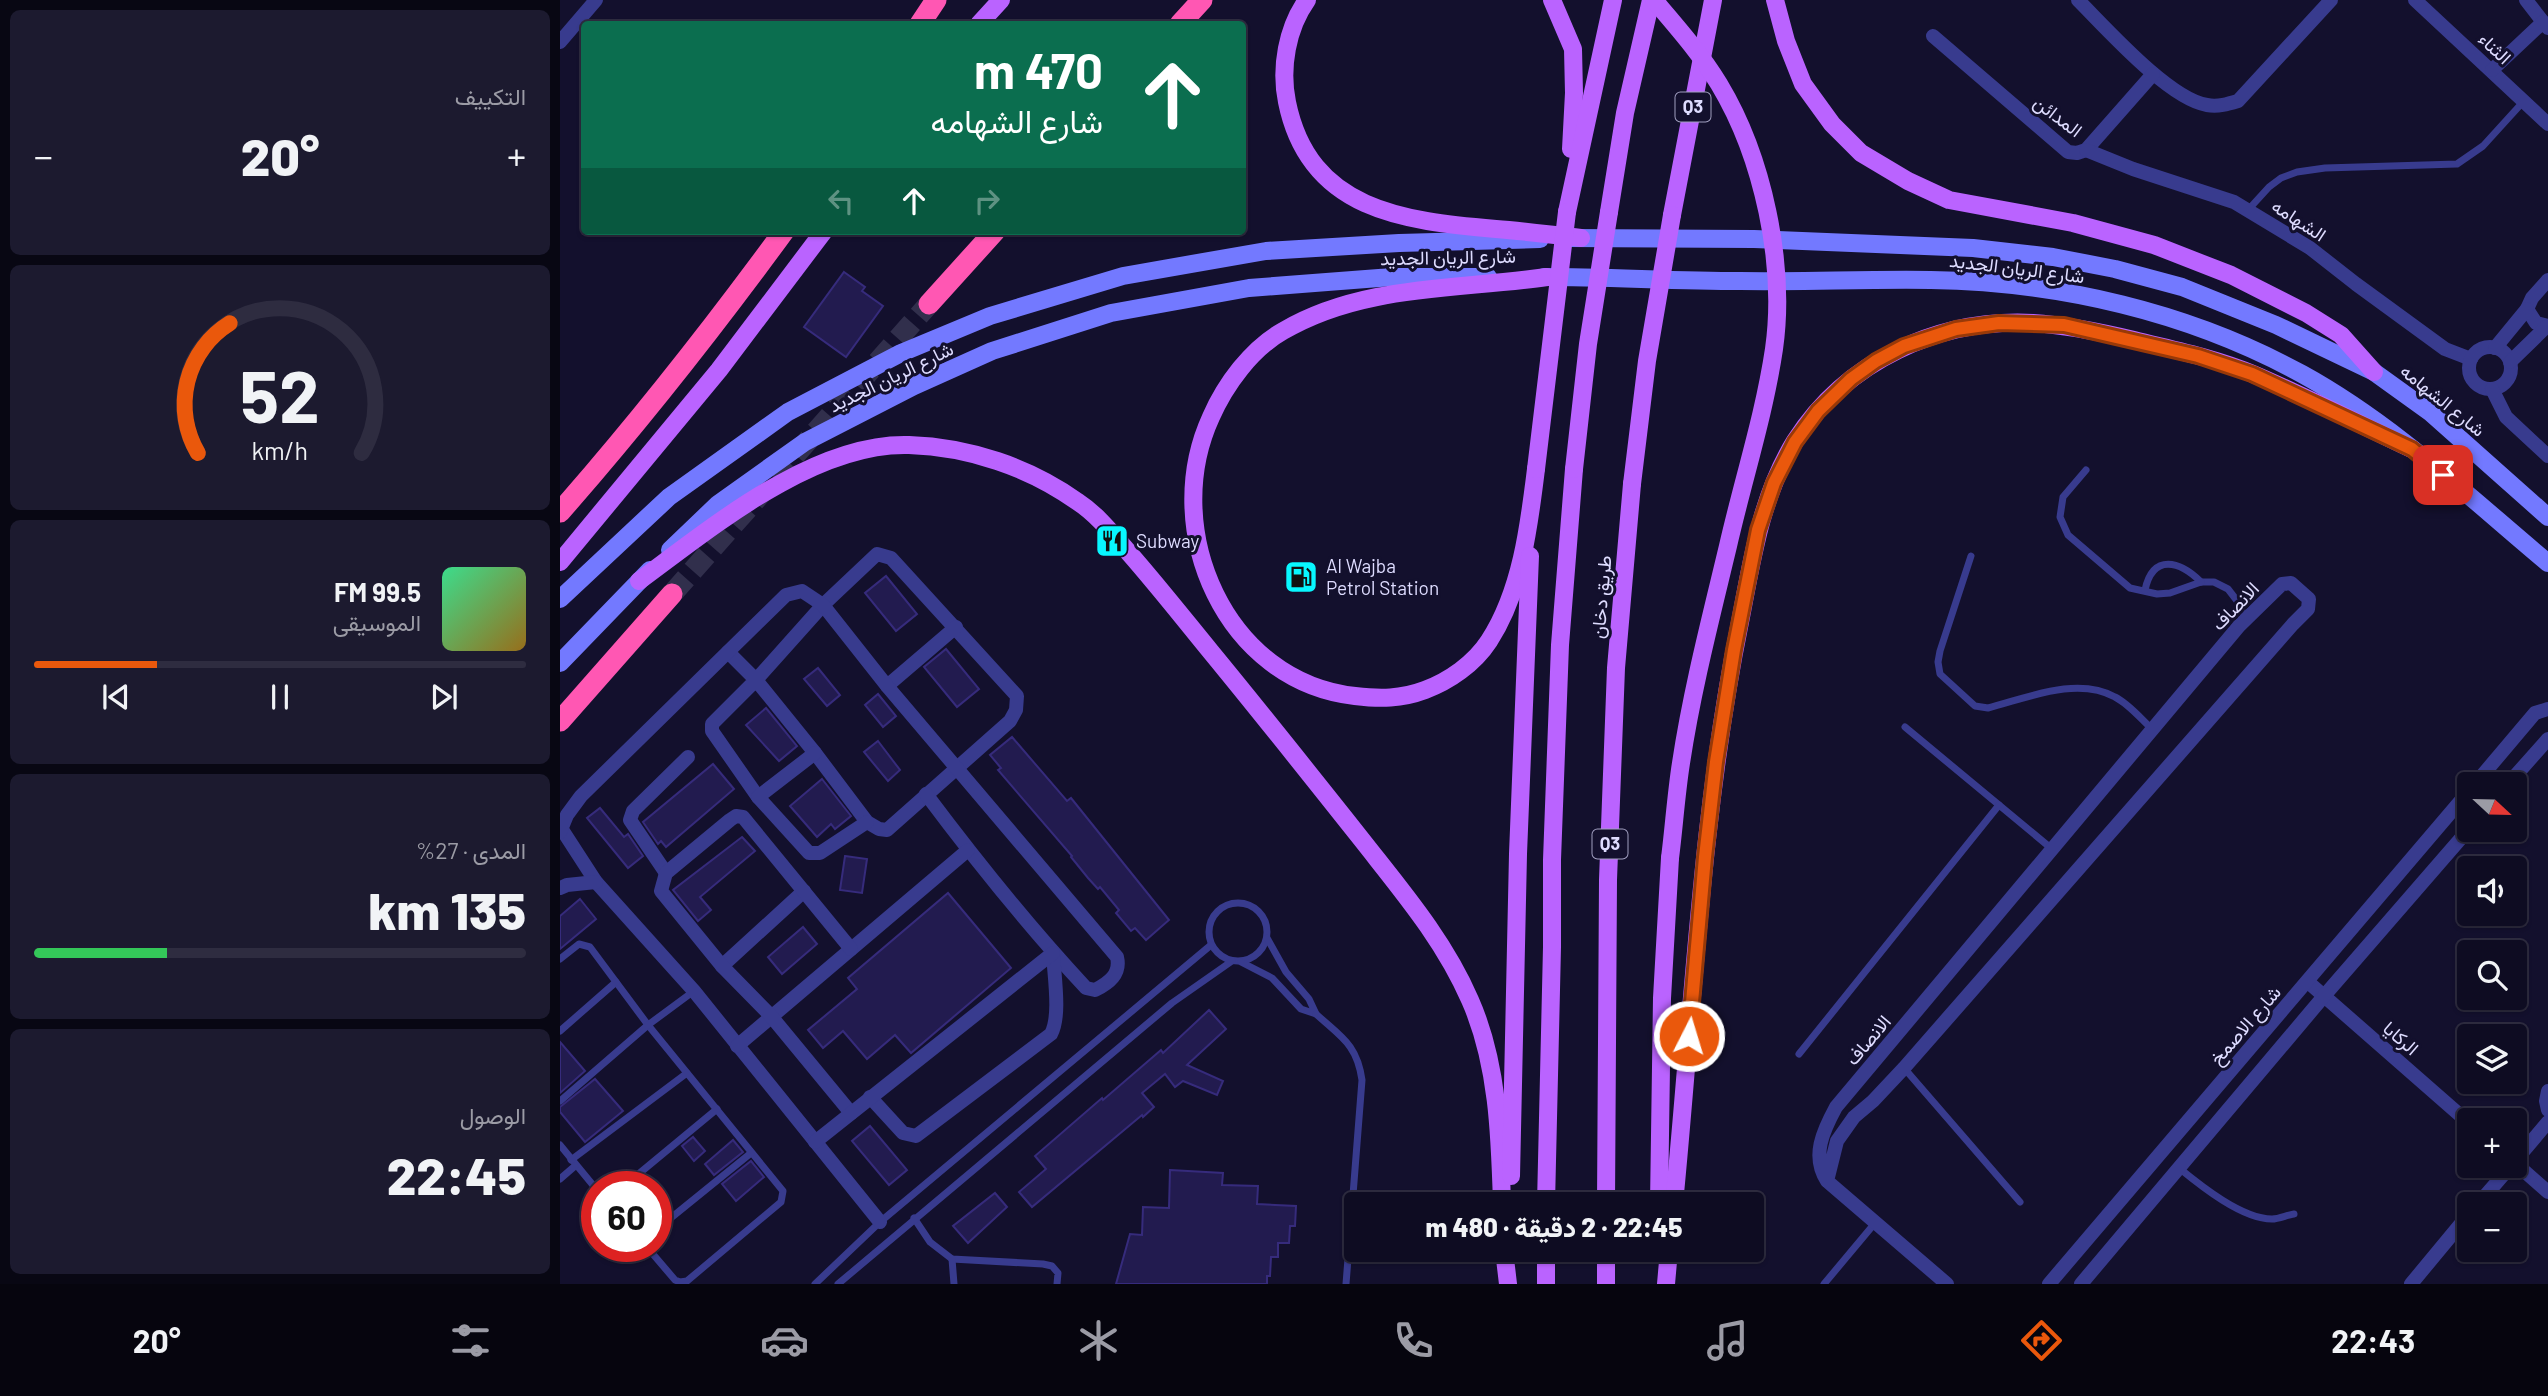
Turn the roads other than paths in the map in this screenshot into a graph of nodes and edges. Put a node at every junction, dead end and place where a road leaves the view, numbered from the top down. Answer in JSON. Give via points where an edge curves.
{"nodes":[{"id":1,"x":596,"y":0,"type":"edge"},
{"id":2,"x":936,"y":0,"type":"edge"},
{"id":3,"x":1001,"y":0,"type":"edge"},
{"id":4,"x":1202,"y":0,"type":"edge"},
{"id":5,"x":1307,"y":0,"type":"edge"},
{"id":6,"x":1552,"y":0,"type":"edge"},
{"id":7,"x":1613,"y":0,"type":"edge"},
{"id":8,"x":1652,"y":0,"type":"edge"},
{"id":9,"x":1713,"y":0,"type":"edge"},
{"id":10,"x":1775,"y":0,"type":"edge"},
{"id":11,"x":2078,"y":0,"type":"edge"},
{"id":12,"x":2331,"y":0,"type":"edge"},
{"id":13,"x":2415,"y":0,"type":"edge"},
{"id":14,"x":2526,"y":0,"type":"edge"},
{"id":15,"x":922,"y":21,"type":"edge"},
{"id":16,"x":982,"y":21,"type":"edge"},
{"id":17,"x":1183,"y":21,"type":"edge"},
{"id":18,"x":2545,"y":25,"type":"edge"},
{"id":19,"x":1933,"y":36,"type":"dead end"},
{"id":20,"x":560,"y":42,"type":"edge"},
{"id":21,"x":2492,"y":70,"type":"junction"},
{"id":22,"x":2153,"y":74,"type":"junction"},
{"id":23,"x":2523,"y":102,"type":"junction"},
{"id":24,"x":2548,"y":124,"type":"edge"},
{"id":25,"x":2087,"y":150,"type":"junction"},
{"id":26,"x":1568,"y":206,"type":"junction"},
{"id":27,"x":2248,"y":210,"type":"junction"},
{"id":28,"x":781,"y":235,"type":"edge"},
{"id":29,"x":821,"y":235,"type":"edge"},
{"id":30,"x":991,"y":235,"type":"edge"},
{"id":31,"x":1581,"y":238,"type":"junction"},
{"id":32,"x":1547,"y":277,"type":"junction"},
{"id":33,"x":2548,"y":280,"type":"edge"},
{"id":34,"x":929,"y":304,"type":"tunnel mouth"},
{"id":35,"x":2527,"y":309,"type":"junction"},
{"id":36,"x":2547,"y":326,"type":"edge"},
{"id":37,"x":2495,"y":348,"type":"junction"},
{"id":38,"x":2471,"y":359,"type":"junction"},
{"id":39,"x":2510,"y":362,"type":"junction"},
{"id":40,"x":2375,"y":372,"type":"junction"},
{"id":41,"x":2492,"y":389,"type":"junction"},
{"id":42,"x":2412,"y":449,"type":"junction"},
{"id":43,"x":2548,"y":456,"type":"edge"},
{"id":44,"x":2086,"y":470,"type":"dead end"},
{"id":45,"x":1531,"y":504,"type":"junction"},
{"id":46,"x":560,"y":512,"type":"edge"},
{"id":47,"x":2548,"y":517,"type":"edge"},
{"id":48,"x":1971,"y":556,"type":"dead end"},
{"id":49,"x":560,"y":562,"type":"edge"},
{"id":50,"x":2548,"y":564,"type":"edge"},
{"id":51,"x":639,"y":581,"type":"junction"},
{"id":52,"x":2201,"y":582,"type":"junction"},
{"id":53,"x":2145,"y":590,"type":"junction"},
{"id":54,"x":672,"y":594,"type":"tunnel mouth"},
{"id":55,"x":560,"y":599,"type":"edge"},
{"id":56,"x":823,"y":605,"type":"junction"},
{"id":57,"x":2246,"y":620,"type":"junction"},
{"id":58,"x":956,"y":627,"type":"junction"},
{"id":59,"x":728,"y":652,"type":"junction"},
{"id":60,"x":560,"y":663,"type":"edge"},
{"id":61,"x":756,"y":680,"type":"junction"},
{"id":62,"x":887,"y":686,"type":"junction"},
{"id":63,"x":2548,"y":709,"type":"edge"},
{"id":64,"x":560,"y":721,"type":"edge"},
{"id":65,"x":1905,"y":727,"type":"dead end"},
{"id":66,"x":2152,"y":730,"type":"junction"},
{"id":67,"x":2548,"y":738,"type":"edge"},
{"id":68,"x":815,"y":753,"type":"junction"},
{"id":69,"x":688,"y":757,"type":"dead end"},
{"id":70,"x":957,"y":768,"type":"junction"},
{"id":71,"x":2485,"y":772,"type":"edge"},
{"id":72,"x":2518,"y":772,"type":"edge"},
{"id":73,"x":926,"y":794,"type":"junction"},
{"id":74,"x":758,"y":797,"type":"junction"},
{"id":75,"x":1999,"y":805,"type":"junction"},
{"id":76,"x":2457,"y":805,"type":"edge"},
{"id":77,"x":867,"y":822,"type":"junction"},
{"id":78,"x":561,"y":830,"type":"edge"},
{"id":79,"x":2458,"y":842,"type":"edge"},
{"id":80,"x":968,"y":850,"type":"junction"},
{"id":81,"x":2052,"y":850,"type":"junction"},
{"id":82,"x":666,"y":873,"type":"junction"},
{"id":83,"x":596,"y":882,"type":"junction"},
{"id":84,"x":560,"y":888,"type":"edge"},
{"id":85,"x":804,"y":891,"type":"junction"},
{"id":86,"x":1267,"y":938,"type":"junction"},
{"id":87,"x":1211,"y":945,"type":"junction"},
{"id":88,"x":851,"y":949,"type":"junction"},
{"id":89,"x":1053,"y":953,"type":"junction"},
{"id":90,"x":560,"y":959,"type":"edge"},
{"id":91,"x":1232,"y":961,"type":"junction"},
{"id":92,"x":1241,"y":962,"type":"junction"},
{"id":93,"x":722,"y":966,"type":"junction"},
{"id":94,"x":616,"y":982,"type":"junction"},
{"id":95,"x":2308,"y":982,"type":"junction"},
{"id":96,"x":694,"y":991,"type":"junction"},
{"id":97,"x":2324,"y":996,"type":"junction"},
{"id":98,"x":1316,"y":1014,"type":"junction"},
{"id":99,"x":771,"y":1017,"type":"junction"},
{"id":100,"x":648,"y":1025,"type":"junction"},
{"id":101,"x":560,"y":1031,"type":"edge"},
{"id":102,"x":737,"y":1046,"type":"junction"},
{"id":103,"x":1799,"y":1054,"type":"dead end"},
{"id":104,"x":1904,"y":1068,"type":"junction"},
{"id":105,"x":687,"y":1073,"type":"junction"},
{"id":106,"x":2548,"y":1091,"type":"edge"},
{"id":107,"x":870,"y":1097,"type":"junction"},
{"id":108,"x":560,"y":1101,"type":"edge"},
{"id":109,"x":717,"y":1109,"type":"junction"},
{"id":110,"x":2548,"y":1110,"type":"edge"},
{"id":111,"x":2457,"y":1112,"type":"edge"},
{"id":112,"x":851,"y":1113,"type":"junction"},
{"id":113,"x":2548,"y":1122,"type":"edge"},
{"id":114,"x":815,"y":1142,"type":"junction"},
{"id":115,"x":560,"y":1145,"type":"edge"},
{"id":116,"x":2527,"y":1147,"type":"edge"},
{"id":117,"x":751,"y":1153,"type":"junction"},
{"id":118,"x":568,"y":1160,"type":"edge"},
{"id":119,"x":2179,"y":1168,"type":"junction"},
{"id":120,"x":642,"y":1171,"type":"edge"},
{"id":121,"x":581,"y":1173,"type":"edge"},
{"id":122,"x":2527,"y":1175,"type":"edge"},
{"id":123,"x":2500,"y":1178,"type":"edge"},
{"id":124,"x":560,"y":1179,"type":"edge"},
{"id":125,"x":1827,"y":1181,"type":"junction"},
{"id":126,"x":1501,"y":1192,"type":"edge"},
{"id":127,"x":1511,"y":1192,"type":"edge"},
{"id":128,"x":1546,"y":1192,"type":"edge"},
{"id":129,"x":1606,"y":1192,"type":"edge"},
{"id":130,"x":1659,"y":1192,"type":"edge"},
{"id":131,"x":1675,"y":1192,"type":"edge"},
{"id":132,"x":2488,"y":1192,"type":"edge"},
{"id":133,"x":2548,"y":1192,"type":"edge"},
{"id":134,"x":2020,"y":1202,"type":"dead end"},
{"id":135,"x":2294,"y":1214,"type":"dead end"},
{"id":136,"x":672,"y":1217,"type":"edge"},
{"id":137,"x":915,"y":1219,"type":"junction"},
{"id":138,"x":880,"y":1222,"type":"junction"},
{"id":139,"x":1875,"y":1223,"type":"junction"},
{"id":140,"x":2457,"y":1228,"type":"edge"},
{"id":141,"x":952,"y":1259,"type":"junction"},
{"id":142,"x":660,"y":1262,"type":"edge"},
{"id":143,"x":1505,"y":1262,"type":"edge"},
{"id":144,"x":1509,"y":1262,"type":"edge"},
{"id":145,"x":1546,"y":1262,"type":"edge"},
{"id":146,"x":1606,"y":1262,"type":"edge"},
{"id":147,"x":1658,"y":1262,"type":"edge"},
{"id":148,"x":1668,"y":1262,"type":"edge"},
{"id":149,"x":2412,"y":1281,"type":"edge"},
{"id":150,"x":815,"y":1284,"type":"edge"},
{"id":151,"x":838,"y":1284,"type":"edge"},
{"id":152,"x":954,"y":1284,"type":"edge"},
{"id":153,"x":1057,"y":1284,"type":"edge"},
{"id":154,"x":1346,"y":1284,"type":"edge"},
{"id":155,"x":1508,"y":1284,"type":"edge"},
{"id":156,"x":1546,"y":1284,"type":"edge"},
{"id":157,"x":1606,"y":1284,"type":"edge"},
{"id":158,"x":1658,"y":1284,"type":"edge"},
{"id":159,"x":1666,"y":1284,"type":"edge"},
{"id":160,"x":1824,"y":1284,"type":"edge"},
{"id":161,"x":1947,"y":1284,"type":"edge"},
{"id":162,"x":2049,"y":1284,"type":"edge"},
{"id":163,"x":2081,"y":1284,"type":"edge"}],
"edges":[{"from":1,"to":20,"type":"street"},
{"from":2,"to":15,"type":"highway"},
{"from":3,"to":16,"type":"main road"},
{"from":4,"to":17,"type":"highway"},
{"from":5,"to":31,"type":"main road","via":[[1290,34],[1284,61],[1286,98],[1300,142],[1340,189],[1404,218]]},
{"from":6,"to":26,"type":"main road","via":[[1573,49]]},
{"from":7,"to":26,"type":"main road"},
{"from":8,"to":128,"type":"main road","name":"طريق دخان","bridge":true,"via":[[1625,113],[1588,344],[1574,469],[1560,645]]},
{"from":8,"to":130,"type":"main road","bridge":true,"via":[[1690,41],[1736,117],[1762,184],[1777,299],[1765,400],[1728,543],[1681,762],[1662,998]]},
{"from":9,"to":129,"type":"main road","name":"طريق دخان","number":"Q3","bridge":true,"via":[[1647,361],[1632,484],[1616,668],[1608,880]]},
{"from":10,"to":40,"type":"main road","via":[[1803,84],[1832,124],[1861,153],[1949,200],[2073,223],[2154,245],[2231,275],[2341,335]]},
{"from":11,"to":22,"type":"street"},
{"from":12,"to":22,"type":"street","via":[[2238,102],[2221,106],[2193,101]]},
{"from":13,"to":21,"type":"street","name":"الثناء"},
{"from":14,"to":18,"type":"street"},
{"from":18,"to":21,"type":"street"},
{"from":19,"to":25,"type":"street","name":"المدائن","via":[[2068,152]]},
{"from":21,"to":23,"type":"street","name":"الثناء"},
{"from":22,"to":25,"type":"street","name":"المدائن"},
{"from":23,"to":24,"type":"street","name":"الثناء"},
{"from":23,"to":27,"type":"lane","via":[[2483,146],[2457,164],[2297,172],[2269,187]]},
{"from":25,"to":27,"type":"street","name":"الشهامه"},
{"from":26,"to":45,"type":"main road","bridge":true},
{"from":27,"to":38,"type":"street","name":"الشهامه","via":[[2310,248],[2445,349]]},
{"from":28,"to":46,"type":"highway","via":[[721,318]]},
{"from":29,"to":49,"type":"main road","via":[[719,370]]},
{"from":30,"to":34,"type":"highway"},
{"from":31,"to":40,"type":"main road","name":"شارع الريان الجديد","via":[[1815,241],[1973,248],[2053,257],[2182,287],[2276,324]]},
{"from":31,"to":55,"type":"main road","name":"شارع الريان الجديد","via":[[1266,251],[1123,276],[990,316],[901,353],[788,412],[669,497]]},
{"from":32,"to":42,"type":"main road","name":"شارع الريان الجديد","via":[[1932,280],[2065,292],[2167,317],[2252,349],[2346,400]]},
{"from":32,"to":45,"type":"main road","via":[[1388,295],[1337,306],[1280,332],[1258,350],[1219,398],[1205,428],[1192,482],[1198,547],[1212,590],[1234,626],[1280,671],[1319,689],[1383,699],[1434,687],[1473,660],[1487,644],[1509,600]]},
{"from":32,"to":51,"type":"main road","name":"شارع الريان الجديد","via":[[1392,276],[1249,288],[1111,313],[992,351],[805,442],[718,504]]},
{"from":33,"to":35,"type":"street"},
{"from":35,"to":36,"type":"street","via":[[2536,323]]},
{"from":35,"to":37,"type":"street"},
{"from":36,"to":39,"type":"street"},
{"from":37,"to":38,"type":"street","via":[[2481,349]]},
{"from":37,"to":39,"type":"street"},
{"from":38,"to":41,"type":"street","via":[[2473,380]]},
{"from":39,"to":41,"type":"street","via":[[2505,383]]},
{"from":40,"to":47,"type":"main road","name":"شارع الشهامه","via":[[2431,413]]},
{"from":41,"to":43,"type":"street","via":[[2506,417]]},
{"from":42,"to":50,"type":"main road"},
{"from":42,"to":131,"type":"main road","via":[[2241,370],[2064,325],[1999,323],[1956,329],[1904,346],[1851,379],[1818,411],[1774,483],[1758,530],[1734,650],[1705,857]]},
{"from":44,"to":53,"type":"lane","via":[[2063,497],[2060,517],[2068,535],[2130,588]]},
{"from":45,"to":127,"type":"main road"},
{"from":48,"to":66,"type":"lane","via":[[1940,651],[1940,674],[1975,706],[1988,708],[2076,687],[2097,690],[2117,698]]},
{"from":51,"to":60,"type":"main road","name":"شارع الريان الجديد"},
{"from":51,"to":126,"type":"main road","via":[[731,513],[796,475],[855,451],[904,444],[965,451],[1010,465],[1080,503],[1151,578],[1427,922],[1470,1000],[1486,1044],[1498,1125]]},
{"from":52,"to":53,"type":"lane","via":[[2170,593]]},
{"from":52,"to":53,"type":"lane","via":[[2182,567],[2166,564],[2150,575]]},
{"from":52,"to":57,"type":"lane","via":[[2228,589]]},
{"from":54,"to":64,"type":"highway"},
{"from":56,"to":58,"type":"street","via":[[877,554],[883,554]]},
{"from":56,"to":59,"type":"street","via":[[802,591],[786,595]]},
{"from":56,"to":61,"type":"street"},
{"from":56,"to":62,"type":"street"},
{"from":57,"to":66,"type":"street","name":"الانصاف"},
{"from":57,"to":104,"type":"street","name":"الانصاف","via":[[2282,584],[2291,583],[2309,599],[2308,610]]},
{"from":58,"to":62,"type":"street"},
{"from":58,"to":70,"type":"street","via":[[1017,696],[1010,721]]},
{"from":59,"to":61,"type":"street"},
{"from":59,"to":78,"type":"street","via":[[581,796]]},
{"from":61,"to":68,"type":"street"},
{"from":61,"to":74,"type":"street","via":[[716,718],[712,731]]},
{"from":62,"to":70,"type":"street"},
{"from":63,"to":71,"type":"street","via":[[2535,713]]},
{"from":65,"to":75,"type":"lane"},
{"from":66,"to":81,"type":"street","name":"الانصاف"},
{"from":67,"to":72,"type":"street"},
{"from":68,"to":74,"type":"street"},
{"from":68,"to":77,"type":"street"},
{"from":69,"to":82,"type":"street","via":[[633,811],[630,820]]},
{"from":70,"to":73,"type":"street"},
{"from":70,"to":89,"type":"street","via":[[1117,957],[1119,965],[1107,984],[1095,990],[1086,988]]},
{"from":73,"to":77,"type":"street","via":[[887,830]]},
{"from":73,"to":80,"type":"street"},
{"from":74,"to":77,"type":"street","via":[[808,853],[820,853]]},
{"from":75,"to":81,"type":"lane"},
{"from":75,"to":103,"type":"lane"},
{"from":76,"to":95,"type":"street","name":"شارع الاصمخ"},
{"from":78,"to":83,"type":"street"},
{"from":79,"to":97,"type":"street"},
{"from":80,"to":88,"type":"street"},
{"from":80,"to":89,"type":"street"},
{"from":81,"to":125,"type":"street","name":"الانصاف","via":[[1836,1107],[1820,1143],[1820,1169]]},
{"from":82,"to":85,"type":"street","via":[[730,820],[743,817]]},
{"from":82,"to":93,"type":"street","via":[[661,891]]},
{"from":83,"to":84,"type":"street"},
{"from":83,"to":96,"type":"street"},
{"from":85,"to":88,"type":"street"},
{"from":85,"to":93,"type":"street"},
{"from":86,"to":87,"type":"lane","via":[[1260,913],[1235,903],[1213,918]]},
{"from":86,"to":92,"type":"lane","via":[[1258,954]]},
{"from":86,"to":98,"type":"lane"},
{"from":87,"to":91,"type":"lane"},
{"from":87,"to":138,"type":"lane"},
{"from":88,"to":99,"type":"street"},
{"from":89,"to":107,"type":"street"},
{"from":89,"to":107,"type":"street","via":[[1055,1015],[1051,1034],[916,1136],[903,1133]]},
{"from":90,"to":94,"type":"lane","via":[[585,944]]},
{"from":91,"to":92,"type":"lane"},
{"from":91,"to":137,"type":"lane","via":[[1172,1003]]},
{"from":92,"to":98,"type":"lane","via":[[1272,978],[1301,1009]]},
{"from":93,"to":99,"type":"street"},
{"from":94,"to":100,"type":"lane"},
{"from":94,"to":101,"type":"lane"},
{"from":95,"to":97,"type":"street","name":"الركايا"},
{"from":95,"to":162,"type":"street","name":"شارع الاصمخ"},
{"from":96,"to":100,"type":"lane"},
{"from":96,"to":102,"type":"street"},
{"from":97,"to":111,"type":"street","name":"الركايا"},
{"from":97,"to":119,"type":"street"},
{"from":98,"to":154,"type":"lane","via":[[1355,1052],[1362,1080]]},
{"from":99,"to":102,"type":"street"},
{"from":99,"to":112,"type":"street"},
{"from":100,"to":105,"type":"lane"},
{"from":100,"to":108,"type":"lane"},
{"from":102,"to":114,"type":"street"},
{"from":104,"to":125,"type":"street","name":"الانصاف","via":[[1854,1117],[1837,1141]]},
{"from":104,"to":134,"type":"lane"},
{"from":105,"to":109,"type":"lane"},
{"from":105,"to":118,"type":"lane"},
{"from":106,"to":110,"type":"street"},
{"from":107,"to":112,"type":"street"},
{"from":109,"to":117,"type":"lane"},
{"from":109,"to":120,"type":"lane"},
{"from":112,"to":114,"type":"street"},
{"from":113,"to":116,"type":"street"},
{"from":114,"to":138,"type":"street"},
{"from":115,"to":118,"type":"lane"},
{"from":117,"to":136,"type":"lane"},
{"from":117,"to":142,"type":"lane","via":[[783,1191],[781,1202],[687,1281],[675,1280]]},
{"from":118,"to":121,"type":"lane"},
{"from":118,"to":124,"type":"lane"},
{"from":119,"to":135,"type":"lane","via":[[2243,1211],[2272,1219]]},
{"from":119,"to":163,"type":"street"},
{"from":122,"to":133,"type":"street"},
{"from":123,"to":132,"type":"street"},
{"from":125,"to":139,"type":"street"},
{"from":137,"to":141,"type":"lane","via":[[930,1242]]},
{"from":137,"to":151,"type":"lane"},
{"from":138,"to":150,"type":"lane"},
{"from":139,"to":160,"type":"lane"},
{"from":139,"to":161,"type":"street"},
{"from":140,"to":149,"type":"street"},
{"from":141,"to":152,"type":"lane"},
{"from":141,"to":153,"type":"lane","via":[[1052,1266],[1058,1273]]},
{"from":143,"to":155,"type":"main road"},
{"from":144,"to":155,"type":"main road"},
{"from":145,"to":156,"type":"main road"},
{"from":146,"to":157,"type":"main road"},
{"from":147,"to":158,"type":"main road"},
{"from":148,"to":159,"type":"main road"}]}
